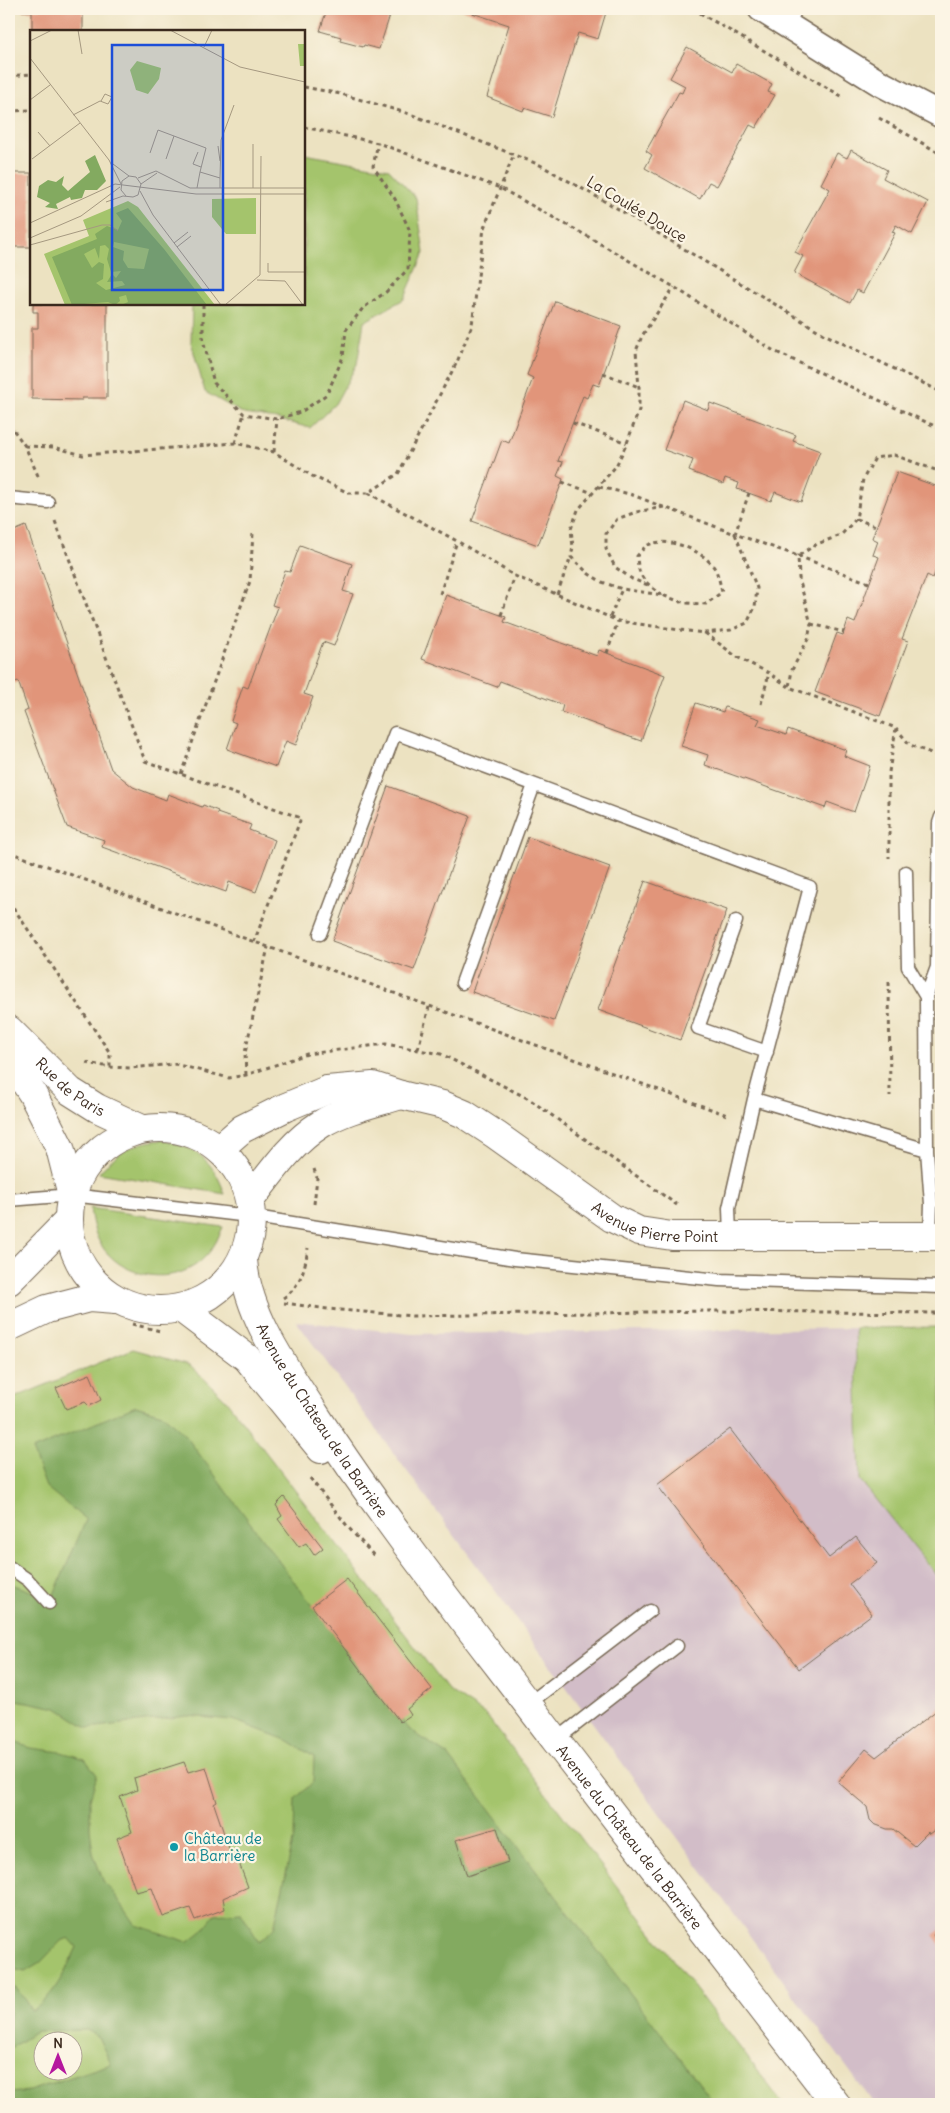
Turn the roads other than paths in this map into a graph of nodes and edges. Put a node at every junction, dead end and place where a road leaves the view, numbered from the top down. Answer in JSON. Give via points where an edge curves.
{"nodes":[{"id":1,"x":761,"y":9,"type":"edge"},
{"id":2,"x":792,"y":17,"type":"edge"},
{"id":3,"x":941,"y":116,"type":"edge"},
{"id":4,"x":9,"y":498,"type":"edge"},
{"id":5,"x":48,"y":502,"type":"road end"},
{"id":6,"x":534,"y":784,"type":"junction"},
{"id":7,"x":941,"y":817,"type":"edge"},
{"id":8,"x":906,"y":872,"type":"dead end"},
{"id":9,"x":736,"y":921,"type":"dead end"},
{"id":10,"x":320,"y":934,"type":"dead end"},
{"id":11,"x":462,"y":983,"type":"dead end"},
{"id":12,"x":926,"y":997,"type":"junction"},
{"id":13,"x":9,"y":1030,"type":"edge"},
{"id":14,"x":767,"y":1052,"type":"junction"},
{"id":15,"x":9,"y":1058,"type":"edge"},
{"id":16,"x":401,"y":1095,"type":"junction"},
{"id":17,"x":754,"y":1100,"type":"junction"},
{"id":18,"x":142,"y":1129,"type":"junction"},
{"id":19,"x":219,"y":1149,"type":"junction"},
{"id":20,"x":926,"y":1150,"type":"junction"},
{"id":21,"x":72,"y":1195,"type":"junction"},
{"id":22,"x":9,"y":1200,"type":"edge"},
{"id":23,"x":250,"y":1208,"type":"junction"},
{"id":24,"x":68,"y":1221,"type":"junction"},
{"id":25,"x":730,"y":1236,"type":"junction"},
{"id":26,"x":936,"y":1236,"type":"edge"},
{"id":27,"x":243,"y":1260,"type":"junction"},
{"id":28,"x":9,"y":1281,"type":"edge"},
{"id":29,"x":941,"y":1287,"type":"edge"},
{"id":30,"x":182,"y":1309,"type":"junction"},
{"id":31,"x":121,"y":1311,"type":"junction"},
{"id":32,"x":9,"y":1327,"type":"edge"},
{"id":33,"x":9,"y":1567,"type":"edge"},
{"id":34,"x":424,"y":1570,"type":"junction"},
{"id":35,"x":49,"y":1603,"type":"dead end"},
{"id":36,"x":650,"y":1611,"type":"dead end"},
{"id":37,"x":677,"y":1646,"type":"dead end"},
{"id":38,"x":528,"y":1704,"type":"junction"},
{"id":39,"x":556,"y":1740,"type":"junction"},
{"id":40,"x":836,"y":2104,"type":"edge"}],
"edges":[{"from":1,"to":2,"type":"street"},
{"from":2,"to":3,"type":"street","via":[[878,82]]},
{"from":4,"to":5,"type":"lane"},
{"from":6,"to":10,"type":"lane","via":[[395,733]]},
{"from":6,"to":11,"type":"lane"},
{"from":6,"to":14,"type":"lane","via":[[810,887]]},
{"from":7,"to":12,"type":"lane","via":[[937,967]]},
{"from":8,"to":12,"type":"lane","via":[[908,968]]},
{"from":9,"to":14,"type":"lane","via":[[698,1028]]},
{"from":12,"to":20,"type":"lane"},
{"from":13,"to":18,"type":"main road","name":"Rue de Paris","via":[[70,1090],[97,1108]]},
{"from":14,"to":17,"type":"lane"},
{"from":15,"to":21,"type":"main road","name":"Rue de Paris","via":[[32,1093],[60,1148]]},
{"from":16,"to":19,"type":"main road","name":"Avenue Pierre Point","via":[[373,1086],[327,1090],[242,1129]]},
{"from":16,"to":23,"type":"main road","via":[[344,1113],[303,1137],[276,1165]]},
{"from":16,"to":25,"type":"main road","name":"Avenue Pierre Point","via":[[443,1105],[464,1114],[612,1218],[639,1231],[672,1236]]},
{"from":17,"to":20,"type":"lane"},
{"from":17,"to":25,"type":"lane","via":[[729,1208]]},
{"from":18,"to":19,"type":"main road","via":[[182,1130]]},
{"from":18,"to":21,"type":"main road","via":[[110,1142],[84,1169]]},
{"from":19,"to":23,"type":"main road","via":[[237,1170]]},
{"from":20,"to":26,"type":"lane"},
{"from":21,"to":22,"type":"lane"},
{"from":21,"to":23,"type":"lane"},
{"from":21,"to":24,"type":"main road"},
{"from":23,"to":27,"type":"main road","name":"Avenue du Château de la Barrière"},
{"from":23,"to":29,"type":"lane","via":[[515,1259],[719,1280]]},
{"from":24,"to":28,"type":"main road"},
{"from":24,"to":31,"type":"main road","via":[[72,1247],[81,1266]]},
{"from":25,"to":26,"type":"main road","name":"Avenue Pierre Point"},
{"from":27,"to":30,"type":"main road","via":[[219,1290]]},
{"from":27,"to":34,"type":"main road","name":"Avenue du Château de la Barrière","via":[[244,1280],[279,1358],[349,1466]]},
{"from":30,"to":31,"type":"main road"},
{"from":30,"to":34,"type":"main road","name":"Avenue du Château de la Barrière","via":[[247,1358],[286,1409]]},
{"from":31,"to":32,"type":"main road","via":[[89,1298],[47,1309]]},
{"from":33,"to":35,"type":"lane","via":[[28,1580]]},
{"from":34,"to":38,"type":"main road","name":"Avenue du Château de la Barrière"},
{"from":36,"to":38,"type":"lane"},
{"from":37,"to":39,"type":"lane"},
{"from":38,"to":39,"type":"main road","name":"Avenue du Château de la Barrière"},
{"from":39,"to":40,"type":"main road","name":"Avenue du Château de la Barrière"}]}
